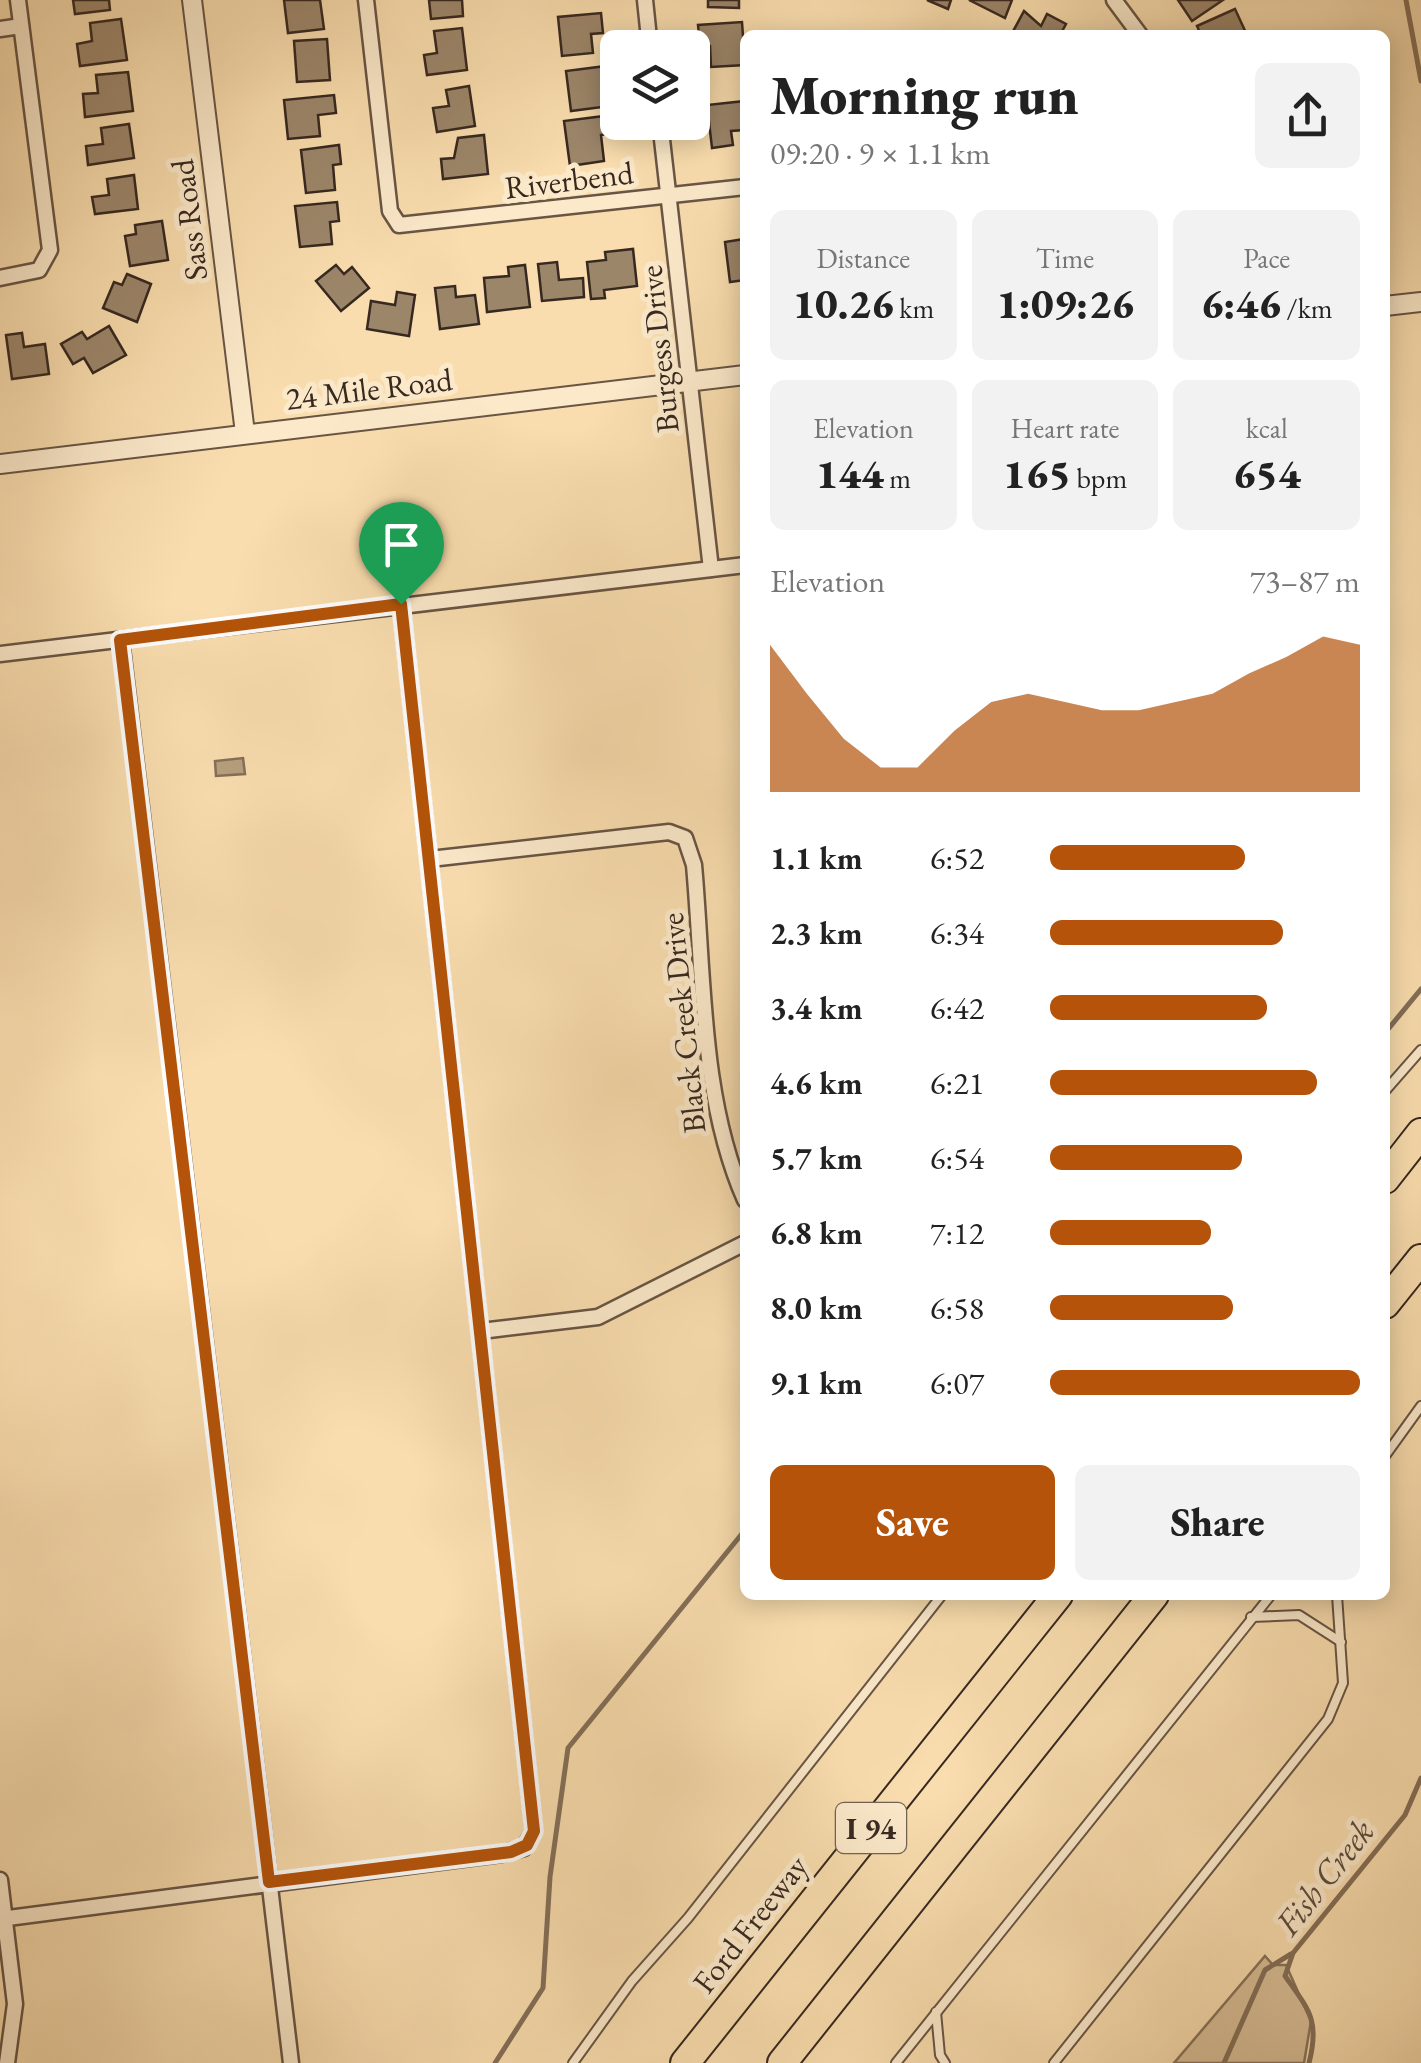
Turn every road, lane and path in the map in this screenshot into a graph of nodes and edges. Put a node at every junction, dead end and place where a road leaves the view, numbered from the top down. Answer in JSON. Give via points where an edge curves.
{"nodes":[{"id":1,"x":18,"y":0,"type":"edge"},
{"id":2,"x":192,"y":0,"type":"edge"},
{"id":3,"x":366,"y":0,"type":"edge"},
{"id":4,"x":645,"y":0,"type":"edge"},
{"id":5,"x":1114,"y":0,"type":"edge"},
{"id":6,"x":21,"y":26,"type":"junction"},
{"id":7,"x":0,"y":29,"type":"edge"},
{"id":8,"x":648,"y":30,"type":"edge"},
{"id":9,"x":1136,"y":30,"type":"edge"},
{"id":10,"x":662,"y":140,"type":"edge"},
{"id":11,"x":740,"y":188,"type":"edge"},
{"id":12,"x":669,"y":196,"type":"junction"},
{"id":13,"x":0,"y":278,"type":"edge"},
{"id":14,"x":1420,"y":304,"type":"edge"},
{"id":15,"x":1390,"y":306,"type":"edge"},
{"id":16,"x":740,"y":376,"type":"edge"},
{"id":17,"x":690,"y":381,"type":"junction"},
{"id":18,"x":245,"y":433,"type":"junction"},
{"id":19,"x":0,"y":464,"type":"edge"},
{"id":20,"x":740,"y":566,"type":"edge"},
{"id":21,"x":711,"y":569,"type":"junction"},
{"id":22,"x":401,"y":604,"type":"junction"},
{"id":23,"x":120,"y":640,"type":"junction"},
{"id":24,"x":0,"y":654,"type":"edge"},
{"id":25,"x":430,"y":859,"type":"junction"},
{"id":26,"x":1421,"y":1050,"type":"edge"},
{"id":27,"x":1390,"y":1084,"type":"edge"},
{"id":28,"x":1421,"y":1133,"type":"edge"},
{"id":29,"x":1390,"y":1173,"type":"edge"},
{"id":30,"x":740,"y":1184,"type":"edge"},
{"id":31,"x":740,"y":1246,"type":"edge"},
{"id":32,"x":1421,"y":1259,"type":"edge"},
{"id":33,"x":1390,"y":1298,"type":"edge"},
{"id":34,"x":481,"y":1332,"type":"junction"},
{"id":35,"x":1421,"y":1406,"type":"edge"},
{"id":36,"x":1390,"y":1449,"type":"edge"},
{"id":37,"x":938,"y":1600,"type":"edge"},
{"id":38,"x":1054,"y":1600,"type":"edge"},
{"id":39,"x":1150,"y":1600,"type":"edge"},
{"id":40,"x":1267,"y":1600,"type":"edge"},
{"id":41,"x":1337,"y":1600,"type":"edge"},
{"id":42,"x":1251,"y":1618,"type":"junction"},
{"id":43,"x":1341,"y":1642,"type":"junction"},
{"id":44,"x":0,"y":1880,"type":"edge"},
{"id":45,"x":269,"y":1882,"type":"junction"},
{"id":46,"x":2,"y":1919,"type":"edge"},
{"id":47,"x":936,"y":2012,"type":"junction"},
{"id":48,"x":7,"y":2063,"type":"edge"},
{"id":49,"x":291,"y":2063,"type":"edge"},
{"id":50,"x":573,"y":2063,"type":"edge"},
{"id":51,"x":685,"y":2063,"type":"edge"},
{"id":52,"x":782,"y":2063,"type":"edge"},
{"id":53,"x":896,"y":2063,"type":"edge"},
{"id":54,"x":945,"y":2063,"type":"edge"},
{"id":55,"x":1054,"y":2063,"type":"edge"}],
"edges":[{"from":1,"to":6,"type":"street"},
{"from":2,"to":18,"type":"street","name":"Sass Road"},
{"from":3,"to":12,"type":"street","name":"Riverbend","via":[[390,211],[399,225]]},
{"from":4,"to":8,"type":"street"},
{"from":5,"to":9,"type":"street"},
{"from":6,"to":7,"type":"street"},
{"from":6,"to":13,"type":"street","via":[[50,250],[44,267]]},
{"from":10,"to":12,"type":"street","name":"Burgess Drive"},
{"from":11,"to":12,"type":"street","name":"Riverbend"},
{"from":12,"to":17,"type":"street","name":"Burgess Drive"},
{"from":14,"to":15,"type":"street"},
{"from":16,"to":17,"type":"street","name":"24 Mile Road"},
{"from":17,"to":18,"type":"street","name":"24 Mile Road"},
{"from":17,"to":21,"type":"street","name":"Burgess Drive"},
{"from":18,"to":19,"type":"street","name":"24 Mile Road"},
{"from":20,"to":21,"type":"street"},
{"from":21,"to":22,"type":"street"},
{"from":22,"to":23,"type":"street"},
{"from":22,"to":25,"type":"street"},
{"from":23,"to":24,"type":"street"},
{"from":23,"to":45,"type":"street"},
{"from":25,"to":30,"type":"street","name":"Black Creek Drive","via":[[665,832],[685,838],[692,852],[718,1116]]},
{"from":25,"to":34,"type":"street"},
{"from":26,"to":27,"type":"lane"},
{"from":28,"to":29,"type":"highway"},
{"from":31,"to":34,"type":"street","via":[[598,1317]]},
{"from":32,"to":33,"type":"highway"},
{"from":34,"to":45,"type":"street","via":[[534,1826],[527,1845],[501,1854]]},
{"from":35,"to":36,"type":"lane"},
{"from":37,"to":50,"type":"lane","via":[[632,1980]]},
{"from":38,"to":51,"type":"highway","name":"Ford Freeway","number":"I 94"},
{"from":39,"to":52,"type":"highway","number":"I 94"},
{"from":40,"to":42,"type":"lane"},
{"from":41,"to":43,"type":"lane"},
{"from":42,"to":43,"type":"lane","via":[[1299,1615]]},
{"from":42,"to":47,"type":"lane"},
{"from":43,"to":55,"type":"lane","via":[[1343,1683],[1328,1718]]},
{"from":44,"to":46,"type":"street"},
{"from":45,"to":46,"type":"street"},
{"from":45,"to":49,"type":"street"},
{"from":46,"to":48,"type":"street","via":[[15,2004]]},
{"from":47,"to":53,"type":"lane"},
{"from":47,"to":54,"type":"lane"}]}
